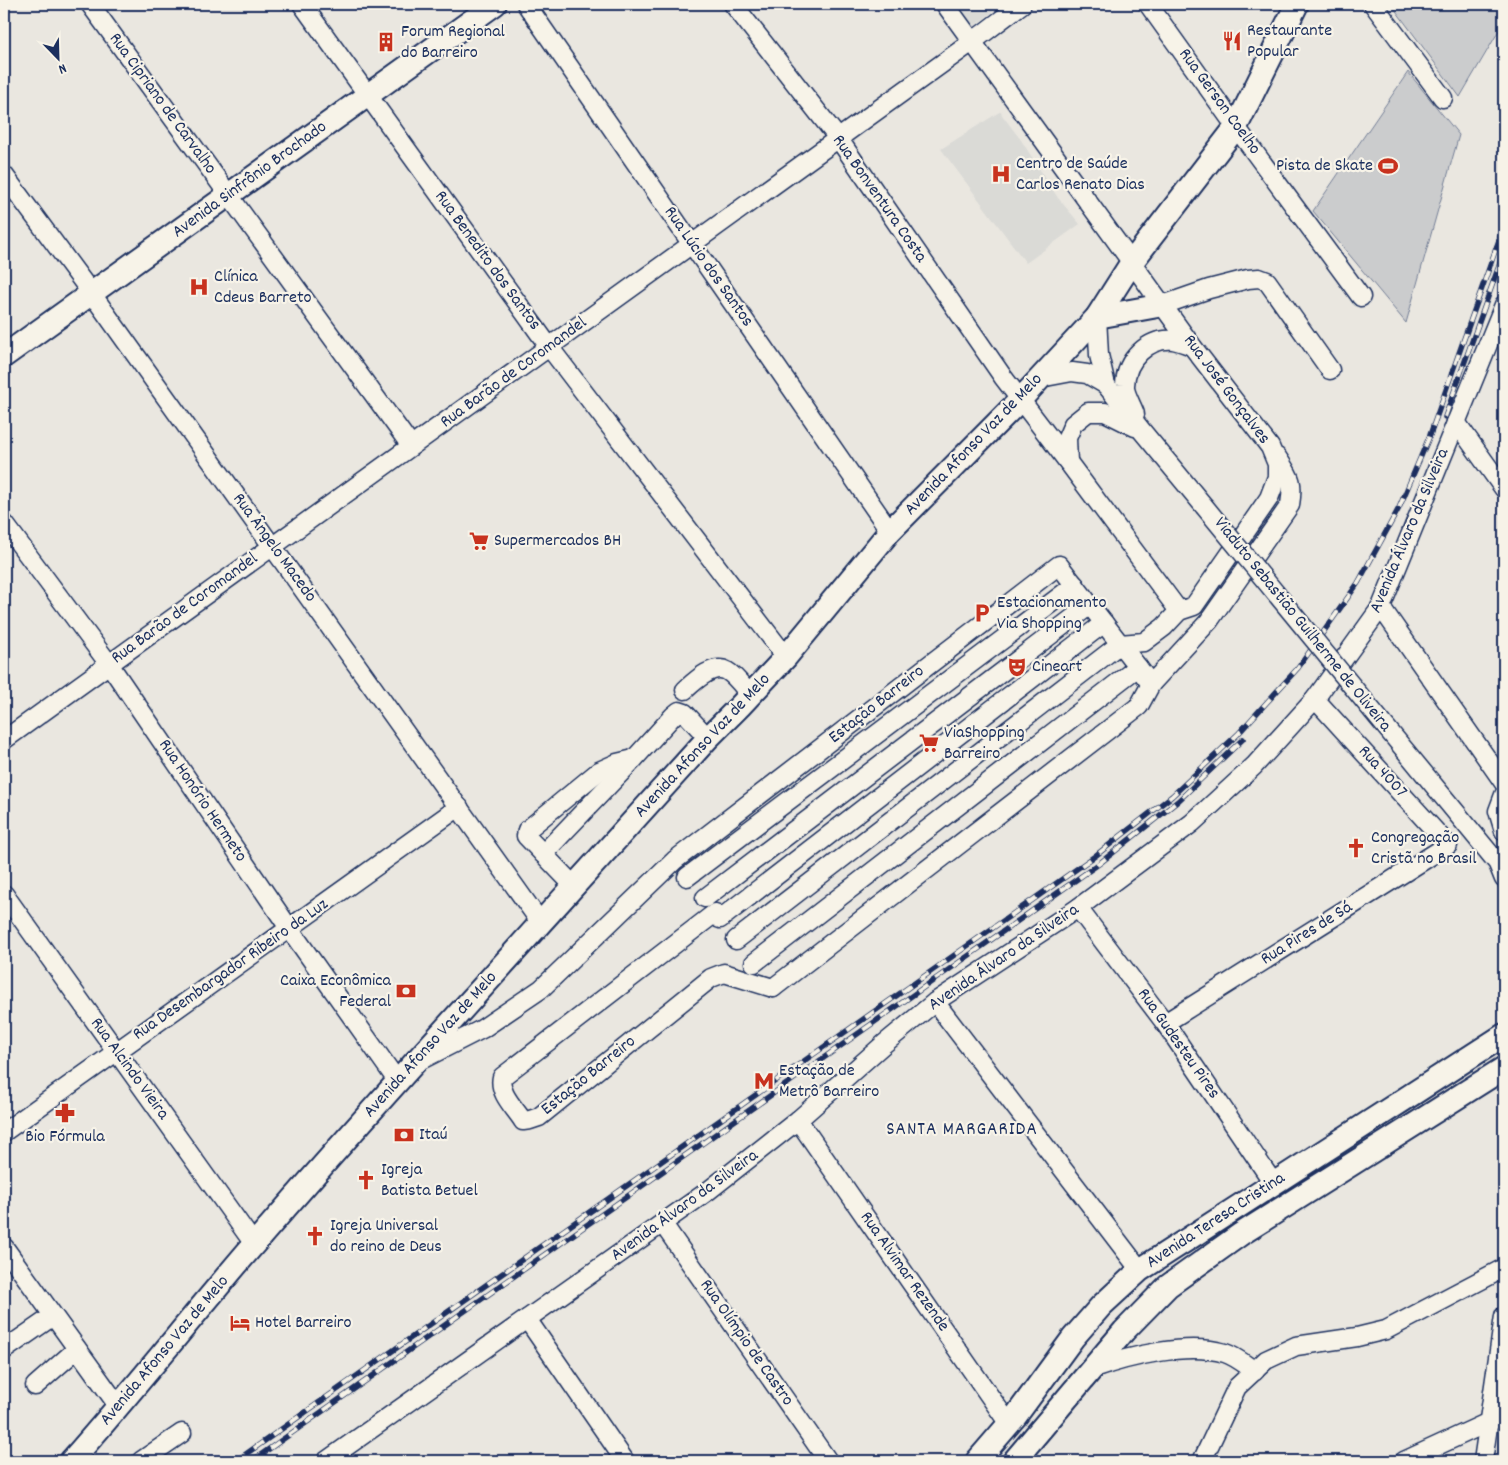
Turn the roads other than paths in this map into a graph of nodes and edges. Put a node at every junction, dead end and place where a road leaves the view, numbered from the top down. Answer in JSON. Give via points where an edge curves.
{"nodes":[{"id":1,"x":90,"y":4,"type":"edge"},
{"id":2,"x":302,"y":4,"type":"edge"},
{"id":3,"x":496,"y":4,"type":"edge"},
{"id":4,"x":526,"y":4,"type":"edge"},
{"id":5,"x":733,"y":4,"type":"edge"},
{"id":6,"x":945,"y":4,"type":"edge"},
{"id":7,"x":1022,"y":4,"type":"edge"},
{"id":8,"x":1148,"y":4,"type":"edge"},
{"id":9,"x":1297,"y":4,"type":"edge"},
{"id":10,"x":1373,"y":4,"type":"edge"},
{"id":11,"x":972,"y":42,"type":"junction"},
{"id":12,"x":368,"y":95,"type":"junction"},
{"id":13,"x":1443,"y":98,"type":"dead end"},
{"id":14,"x":1236,"y":127,"type":"junction"},
{"id":15,"x":838,"y":138,"type":"junction"},
{"id":16,"x":4,"y":175,"type":"edge"},
{"id":17,"x":228,"y":195,"type":"junction"},
{"id":18,"x":692,"y":244,"type":"junction"},
{"id":19,"x":1132,"y":262,"type":"junction"},
{"id":20,"x":92,"y":294,"type":"junction"},
{"id":21,"x":1361,"y":297,"type":"dead end"},
{"id":22,"x":1163,"y":305,"type":"junction"},
{"id":23,"x":1504,"y":305,"type":"edge"},
{"id":24,"x":1097,"y":317,"type":"junction"},
{"id":25,"x":1192,"y":346,"type":"junction"},
{"id":26,"x":550,"y":348,"type":"junction"},
{"id":27,"x":4,"y":356,"type":"edge"},
{"id":28,"x":1330,"y":370,"type":"dead end"},
{"id":29,"x":1040,"y":378,"type":"junction"},
{"id":30,"x":1106,"y":385,"type":"junction"},
{"id":31,"x":1020,"y":400,"type":"junction"},
{"id":32,"x":1456,"y":422,"type":"junction"},
{"id":33,"x":1142,"y":431,"type":"junction"},
{"id":34,"x":411,"y":446,"type":"junction"},
{"id":35,"x":1270,"y":448,"type":"junction"},
{"id":36,"x":1068,"y":462,"type":"junction"},
{"id":37,"x":1504,"y":489,"type":"edge"},
{"id":38,"x":4,"y":523,"type":"edge"},
{"id":39,"x":890,"y":531,"type":"junction"},
{"id":40,"x":273,"y":546,"type":"junction"},
{"id":41,"x":1075,"y":585,"type":"junction"},
{"id":42,"x":1090,"y":605,"type":"junction"},
{"id":43,"x":1381,"y":607,"type":"junction"},
{"id":44,"x":1179,"y":611,"type":"junction"},
{"id":45,"x":1104,"y":623,"type":"junction"},
{"id":46,"x":1120,"y":644,"type":"junction"},
{"id":47,"x":786,"y":657,"type":"junction"},
{"id":48,"x":109,"y":664,"type":"junction"},
{"id":49,"x":1138,"y":667,"type":"junction"},
{"id":50,"x":1151,"y":684,"type":"junction"},
{"id":51,"x":685,"y":690,"type":"dead end"},
{"id":52,"x":750,"y":694,"type":"junction"},
{"id":53,"x":1315,"y":699,"type":"junction"},
{"id":54,"x":708,"y":738,"type":"junction"},
{"id":55,"x":4,"y":740,"type":"edge"},
{"id":56,"x":634,"y":759,"type":"junction"},
{"id":57,"x":1504,"y":783,"type":"edge"},
{"id":58,"x":1504,"y":795,"type":"edge"},
{"id":59,"x":459,"y":807,"type":"junction"},
{"id":60,"x":1504,"y":831,"type":"edge"},
{"id":61,"x":1448,"y":845,"type":"joint"},
{"id":62,"x":543,"y":854,"type":"junction"},
{"id":63,"x":675,"y":860,"type":"junction"},
{"id":64,"x":1501,"y":869,"type":"edge"},
{"id":65,"x":687,"y":877,"type":"junction"},
{"id":66,"x":575,"y":887,"type":"junction"},
{"id":67,"x":4,"y":894,"type":"edge"},
{"id":68,"x":1078,"y":908,"type":"junction"},
{"id":69,"x":713,"y":910,"type":"junction"},
{"id":70,"x":541,"y":923,"type":"junction"},
{"id":71,"x":289,"y":928,"type":"junction"},
{"id":72,"x":736,"y":940,"type":"junction"},
{"id":73,"x":754,"y":963,"type":"junction"},
{"id":74,"x":773,"y":988,"type":"junction"},
{"id":75,"x":936,"y":1002,"type":"junction"},
{"id":76,"x":1165,"y":1023,"type":"junction"},
{"id":77,"x":1504,"y":1035,"type":"edge"},
{"id":78,"x":116,"y":1052,"type":"junction"},
{"id":79,"x":415,"y":1063,"type":"junction"},
{"id":80,"x":1504,"y":1068,"type":"edge"},
{"id":81,"x":398,"y":1082,"type":"junction"},
{"id":82,"x":798,"y":1120,"type":"junction"},
{"id":83,"x":4,"y":1132,"type":"edge"},
{"id":84,"x":1274,"y":1184,"type":"junction"},
{"id":85,"x":663,"y":1224,"type":"junction"},
{"id":86,"x":254,"y":1244,"type":"junction"},
{"id":87,"x":4,"y":1247,"type":"edge"},
{"id":88,"x":1504,"y":1268,"type":"edge"},
{"id":89,"x":1140,"y":1270,"type":"junction"},
{"id":90,"x":53,"y":1316,"type":"junction"},
{"id":91,"x":1504,"y":1316,"type":"edge"},
{"id":92,"x":526,"y":1319,"type":"junction"},
{"id":93,"x":77,"y":1349,"type":"junction"},
{"id":94,"x":4,"y":1350,"type":"edge"},
{"id":95,"x":1093,"y":1368,"type":"junction"},
{"id":96,"x":1254,"y":1371,"type":"junction"},
{"id":97,"x":35,"y":1386,"type":"dead end"},
{"id":98,"x":119,"y":1407,"type":"junction"},
{"id":99,"x":1504,"y":1414,"type":"edge"},
{"id":100,"x":1488,"y":1422,"type":"junction"},
{"id":101,"x":1009,"y":1424,"type":"junction"},
{"id":102,"x":182,"y":1433,"type":"dead end"},
{"id":103,"x":71,"y":1461,"type":"edge"},
{"id":104,"x":141,"y":1461,"type":"edge"},
{"id":105,"x":326,"y":1461,"type":"edge"},
{"id":106,"x":625,"y":1461,"type":"edge"},
{"id":107,"x":828,"y":1461,"type":"edge"},
{"id":108,"x":977,"y":1461,"type":"edge"},
{"id":109,"x":1014,"y":1461,"type":"edge"},
{"id":110,"x":1202,"y":1461,"type":"edge"},
{"id":111,"x":1404,"y":1461,"type":"edge"},
{"id":112,"x":1483,"y":1461,"type":"edge"}],
"edges":[{"from":1,"to":17,"type":"street","name":"Rua Cipriano de Carvalho"},
{"from":2,"to":12,"type":"street","name":"Rua Benedito dos Santos"},
{"from":3,"to":12,"type":"main road","name":"Avenida Sinfrônio Brochado"},
{"from":4,"to":18,"type":"street","name":"Rua Lúcio dos Santos"},
{"from":5,"to":15,"type":"street","name":"Rua Bonventura Costa"},
{"from":6,"to":11,"type":"street","name":"Rua José Gonçalves"},
{"from":7,"to":11,"type":"street","name":"Rua Barão de Coromandel"},
{"from":8,"to":14,"type":"street","name":"Rua Gerson Coelho"},
{"from":9,"to":14,"type":"main road","name":"Avenida Afonso Vaz de Melo"},
{"from":10,"to":13,"type":"street"},
{"from":11,"to":15,"type":"street","name":"Rua Barão de Coromandel"},
{"from":11,"to":19,"type":"street","name":"Rua José Gonçalves"},
{"from":12,"to":17,"type":"main road","name":"Avenida Sinfrônio Brochado"},
{"from":12,"to":26,"type":"street","name":"Rua Benedito dos Santos"},
{"from":14,"to":19,"type":"main road","name":"Avenida Afonso Vaz de Melo"},
{"from":14,"to":21,"type":"street","name":"Rua Gerson Coelho"},
{"from":15,"to":18,"type":"street","name":"Rua Barão de Coromandel"},
{"from":15,"to":31,"type":"street","name":"Rua Bonventura Costa"},
{"from":16,"to":20,"type":"street","name":"Rua Ângelo Macedo"},
{"from":17,"to":20,"type":"main road","name":"Avenida Sinfrônio Brochado"},
{"from":17,"to":34,"type":"street","name":"Rua Cipriano de Carvalho"},
{"from":18,"to":26,"type":"street","name":"Rua Barão de Coromandel"},
{"from":18,"to":39,"type":"street","name":"Rua Lúcio dos Santos"},
{"from":19,"to":22,"type":"street","name":"Rua José Gonçalves"},
{"from":19,"to":24,"type":"main road","name":"Avenida Afonso Vaz de Melo"},
{"from":20,"to":27,"type":"main road","name":"Avenida Sinfrônio Brochado"},
{"from":20,"to":40,"type":"street","name":"Rua Ângelo Macedo"},
{"from":22,"to":24,"type":"main road"},
{"from":22,"to":25,"type":"street","name":"Rua José Gonçalves"},
{"from":22,"to":28,"type":"street","via":[[1248,279],[1267,281]]},
{"from":23,"to":32,"type":"street","name":"Avenida Álvaro da Silveira"},
{"from":24,"to":29,"type":"main road","name":"Avenida Afonso Vaz de Melo"},
{"from":24,"to":30,"type":"street","name":"Viaduto Sebastião Guilherme de Oliveira","via":[[1099,355]]},
{"from":25,"to":33,"type":"street","via":[[1174,340],[1155,342],[1138,352],[1128,368],[1124,386]]},
{"from":25,"to":35,"type":"street","name":"Rua José Gonçalves"},
{"from":26,"to":34,"type":"street","name":"Rua Barão de Coromandel"},
{"from":26,"to":47,"type":"street","name":"Rua Benedito dos Santos"},
{"from":29,"to":30,"type":"street","name":"Viaduto Sebastião Guilherme de Oliveira","via":[[1072,372],[1087,374]]},
{"from":29,"to":31,"type":"main road","name":"Avenida Afonso Vaz de Melo"},
{"from":30,"to":33,"type":"street","name":"Viaduto Sebastião Guilherme de Oliveira"},
{"from":31,"to":36,"type":"street"},
{"from":31,"to":39,"type":"main road","name":"Avenida Afonso Vaz de Melo"},
{"from":32,"to":37,"type":"street"},
{"from":32,"to":43,"type":"street","name":"Avenida Álvaro da Silveira"},
{"from":33,"to":36,"type":"street","via":[[1105,412],[1088,412],[1073,424],[1067,438]]},
{"from":33,"to":64,"type":"street","name":"Viaduto Sebastião Guilherme de Oliveira","bridge":true},
{"from":34,"to":40,"type":"street","name":"Rua Barão de Coromandel"},
{"from":35,"to":44,"type":"street","name":"Rua José Gonçalves","via":[[1278,477],[1269,498],[1194,606]]},
{"from":35,"to":50,"type":"street","via":[[1291,478],[1290,505],[1209,621]]},
{"from":36,"to":44,"type":"street"},
{"from":38,"to":48,"type":"street","name":"Rua Honório Hermeto"},
{"from":39,"to":47,"type":"main road","name":"Avenida Afonso Vaz de Melo"},
{"from":40,"to":48,"type":"street","name":"Rua Barão de Coromandel"},
{"from":40,"to":59,"type":"street","name":"Rua Ângelo Macedo"},
{"from":41,"to":42,"type":"street","name":"Estação Barreiro"},
{"from":41,"to":63,"type":"street","name":"Estação Barreiro","via":[[1059,565]]},
{"from":41,"to":65,"type":"street","name":"Estação Barreiro"},
{"from":42,"to":45,"type":"street","name":"Estação Barreiro"},
{"from":42,"to":69,"type":"street","name":"Estação Barreiro"},
{"from":43,"to":53,"type":"street","name":"Avenida Álvaro da Silveira"},
{"from":43,"to":57,"type":"street"},
{"from":44,"to":46,"type":"street","via":[[1144,642]]},
{"from":45,"to":46,"type":"street","name":"Estação Barreiro"},
{"from":45,"to":69,"type":"street","name":"Estação Barreiro"},
{"from":46,"to":49,"type":"street","name":"Estação Barreiro"},
{"from":46,"to":72,"type":"street"},
{"from":47,"to":52,"type":"main road","name":"Avenida Afonso Vaz de Melo"},
{"from":48,"to":55,"type":"street","name":"Rua Barão de Coromandel"},
{"from":48,"to":71,"type":"street","name":"Rua Honório Hermeto"},
{"from":49,"to":50,"type":"street","name":"Estação Barreiro"},
{"from":49,"to":73,"type":"street"},
{"from":50,"to":74,"type":"street","via":[[1139,706]]},
{"from":51,"to":52,"type":"street","via":[[704,674],[717,669],[727,670]]},
{"from":52,"to":54,"type":"main road","name":"Avenida Afonso Vaz de Melo"},
{"from":53,"to":61,"type":"street","name":"Rua 4007"},
{"from":53,"to":68,"type":"street","name":"Avenida Álvaro da Silveira","via":[[1254,766],[1192,824]]},
{"from":54,"to":56,"type":"street","via":[[685,713],[679,711]]},
{"from":54,"to":66,"type":"main road","name":"Avenida Afonso Vaz de Melo"},
{"from":56,"to":62,"type":"street"},
{"from":56,"to":62,"type":"street","via":[[598,771],[527,830],[526,836]]},
{"from":58,"to":60,"type":"street","via":[[1498,811]]},
{"from":59,"to":70,"type":"street","name":"Rua Ângelo Macedo"},
{"from":59,"to":71,"type":"street","name":"Rua Desembargador Ribeiro da Luz"},
{"from":61,"to":76,"type":"street","name":"Rua Pires de Sá"},
{"from":62,"to":66,"type":"street"},
{"from":63,"to":65,"type":"street"},
{"from":63,"to":79,"type":"street","name":"Estação Barreiro","via":[[541,989],[482,1029]]},
{"from":65,"to":69,"type":"street"},
{"from":66,"to":70,"type":"main road","name":"Avenida Afonso Vaz de Melo"},
{"from":67,"to":78,"type":"street","name":"Rua Alcindo Vieira"},
{"from":68,"to":75,"type":"street","name":"Avenida Álvaro da Silveira"},
{"from":68,"to":76,"type":"street","name":"Rua Gudesteu Pires"},
{"from":69,"to":72,"type":"street"},
{"from":69,"to":74,"type":"street","name":"Estação Barreiro","via":[[502,1077],[502,1091],[523,1121],[539,1116],[711,978],[724,973]]},
{"from":70,"to":79,"type":"main road","name":"Avenida Afonso Vaz de Melo"},
{"from":71,"to":78,"type":"street","name":"Rua Desembargador Ribeiro da Luz"},
{"from":71,"to":81,"type":"street","name":"Rua Honório Hermeto"},
{"from":72,"to":73,"type":"street"},
{"from":73,"to":74,"type":"street"},
{"from":75,"to":82,"type":"street","name":"Avenida Álvaro da Silveira"},
{"from":75,"to":89,"type":"street"},
{"from":76,"to":84,"type":"street","name":"Rua Gudesteu Pires"},
{"from":77,"to":84,"type":"main road","name":"Avenida Teresa Cristina"},
{"from":78,"to":83,"type":"street","name":"Rua Desembargador Ribeiro da Luz"},
{"from":78,"to":86,"type":"street","name":"Rua Alcindo Vieira"},
{"from":79,"to":81,"type":"main road","name":"Avenida Afonso Vaz de Melo"},
{"from":80,"to":95,"type":"main road","name":"Avenida Teresa Cristina","via":[[1241,1234],[1168,1286]]},
{"from":81,"to":86,"type":"main road","name":"Avenida Afonso Vaz de Melo"},
{"from":82,"to":85,"type":"street","name":"Avenida Álvaro da Silveira"},
{"from":82,"to":101,"type":"street","name":"Rua Alvimar Rezende"},
{"from":84,"to":89,"type":"main road","name":"Avenida Teresa Cristina"},
{"from":85,"to":92,"type":"street","name":"Avenida Álvaro da Silveira"},
{"from":85,"to":107,"type":"street","name":"Rua Olímpio de Castro"},
{"from":86,"to":98,"type":"main road","name":"Avenida Afonso Vaz de Melo"},
{"from":87,"to":90,"type":"street"},
{"from":88,"to":96,"type":"street","via":[[1386,1330],[1296,1346],[1266,1360]]},
{"from":89,"to":101,"type":"main road","name":"Avenida Teresa Cristina","via":[[1101,1306],[1073,1338]]},
{"from":90,"to":93,"type":"street"},
{"from":90,"to":94,"type":"street"},
{"from":91,"to":100,"type":"street"},
{"from":92,"to":105,"type":"street","name":"Avenida Álvaro da Silveira"},
{"from":92,"to":106,"type":"street"},
{"from":93,"to":97,"type":"street"},
{"from":93,"to":98,"type":"street"},
{"from":95,"to":96,"type":"street","via":[[1153,1353],[1200,1348],[1227,1353]]},
{"from":95,"to":109,"type":"main road","name":"Avenida Teresa Cristina"},
{"from":96,"to":110,"type":"street","via":[[1237,1387]]},
{"from":98,"to":103,"type":"main road","name":"Avenida Afonso Vaz de Melo"},
{"from":99,"to":100,"type":"street"},
{"from":100,"to":111,"type":"street"},
{"from":100,"to":112,"type":"street"},
{"from":101,"to":108,"type":"main road","name":"Avenida Teresa Cristina"},
{"from":102,"to":104,"type":"street"}]}
